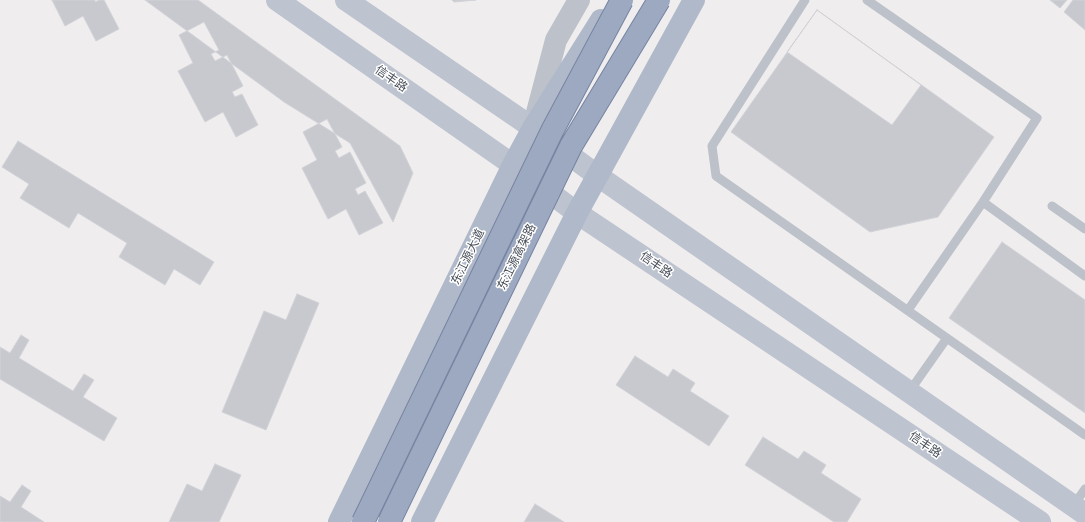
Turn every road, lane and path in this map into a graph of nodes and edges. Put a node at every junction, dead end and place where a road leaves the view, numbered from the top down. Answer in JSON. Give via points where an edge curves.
{"nodes":[{"id":1,"x":277,"y":0,"type":"edge"},
{"id":2,"x":346,"y":0,"type":"edge"},
{"id":3,"x":579,"y":0,"type":"edge"},
{"id":4,"x":614,"y":0,"type":"edge"},
{"id":5,"x":622,"y":0,"type":"edge"},
{"id":6,"x":659,"y":0,"type":"edge"},
{"id":7,"x":694,"y":0,"type":"edge"},
{"id":8,"x":805,"y":0,"type":"edge"},
{"id":9,"x":867,"y":0,"type":"edge"},
{"id":10,"x":533,"y":128,"type":"junction"},
{"id":11,"x":513,"y":165,"type":"junction"},
{"id":12,"x":598,"y":176,"type":"junction"},
{"id":13,"x":983,"y":202,"type":"junction"},
{"id":14,"x":1052,"y":206,"type":"dead end"},
{"id":15,"x":577,"y":213,"type":"junction"},
{"id":16,"x":1085,"y":229,"type":"edge"},
{"id":17,"x":1085,"y":276,"type":"edge"},
{"id":18,"x":908,"y":310,"type":"junction"},
{"id":19,"x":947,"y":338,"type":"junction"},
{"id":20,"x":909,"y":392,"type":"junction"},
{"id":21,"x":1085,"y":434,"type":"edge"},
{"id":22,"x":1081,"y":503,"type":"edge"},
{"id":23,"x":339,"y":522,"type":"edge"},
{"id":24,"x":363,"y":522,"type":"edge"},
{"id":25,"x":389,"y":522,"type":"edge"},
{"id":26,"x":422,"y":522,"type":"edge"},
{"id":27,"x":1040,"y":522,"type":"edge"}],
"edges":[{"from":1,"to":11,"type":"main road","name":"信丰路"},
{"from":2,"to":10,"type":"main road"},
{"from":3,"to":10,"type":"street","via":[[556,40]]},
{"from":4,"to":10,"type":"main road","name":"东江源大道"},
{"from":5,"to":24,"type":"highway","name":"东江源高架路","bridge":true,"via":[[552,131]]},
{"from":6,"to":25,"type":"highway","name":"东江源高架路","bridge":true,"via":[[571,146]]},
{"from":7,"to":12,"type":"main road"},
{"from":8,"to":18,"type":"lane","via":[[712,146],[716,176]]},
{"from":9,"to":13,"type":"lane","via":[[1037,118]]},
{"from":10,"to":11,"type":"main road","name":"东江源大道"},
{"from":10,"to":12,"type":"main road"},
{"from":11,"to":15,"type":"main road","name":"信丰路"},
{"from":11,"to":23,"type":"main road","name":"东江源大道"},
{"from":12,"to":15,"type":"main road"},
{"from":12,"to":20,"type":"main road"},
{"from":13,"to":17,"type":"lane"},
{"from":13,"to":18,"type":"lane"},
{"from":14,"to":16,"type":"lane"},
{"from":15,"to":26,"type":"main road"},
{"from":15,"to":27,"type":"main road","name":"信丰路"},
{"from":18,"to":19,"type":"lane"},
{"from":19,"to":20,"type":"lane"},
{"from":19,"to":21,"type":"lane"},
{"from":20,"to":22,"type":"main road"}]}
